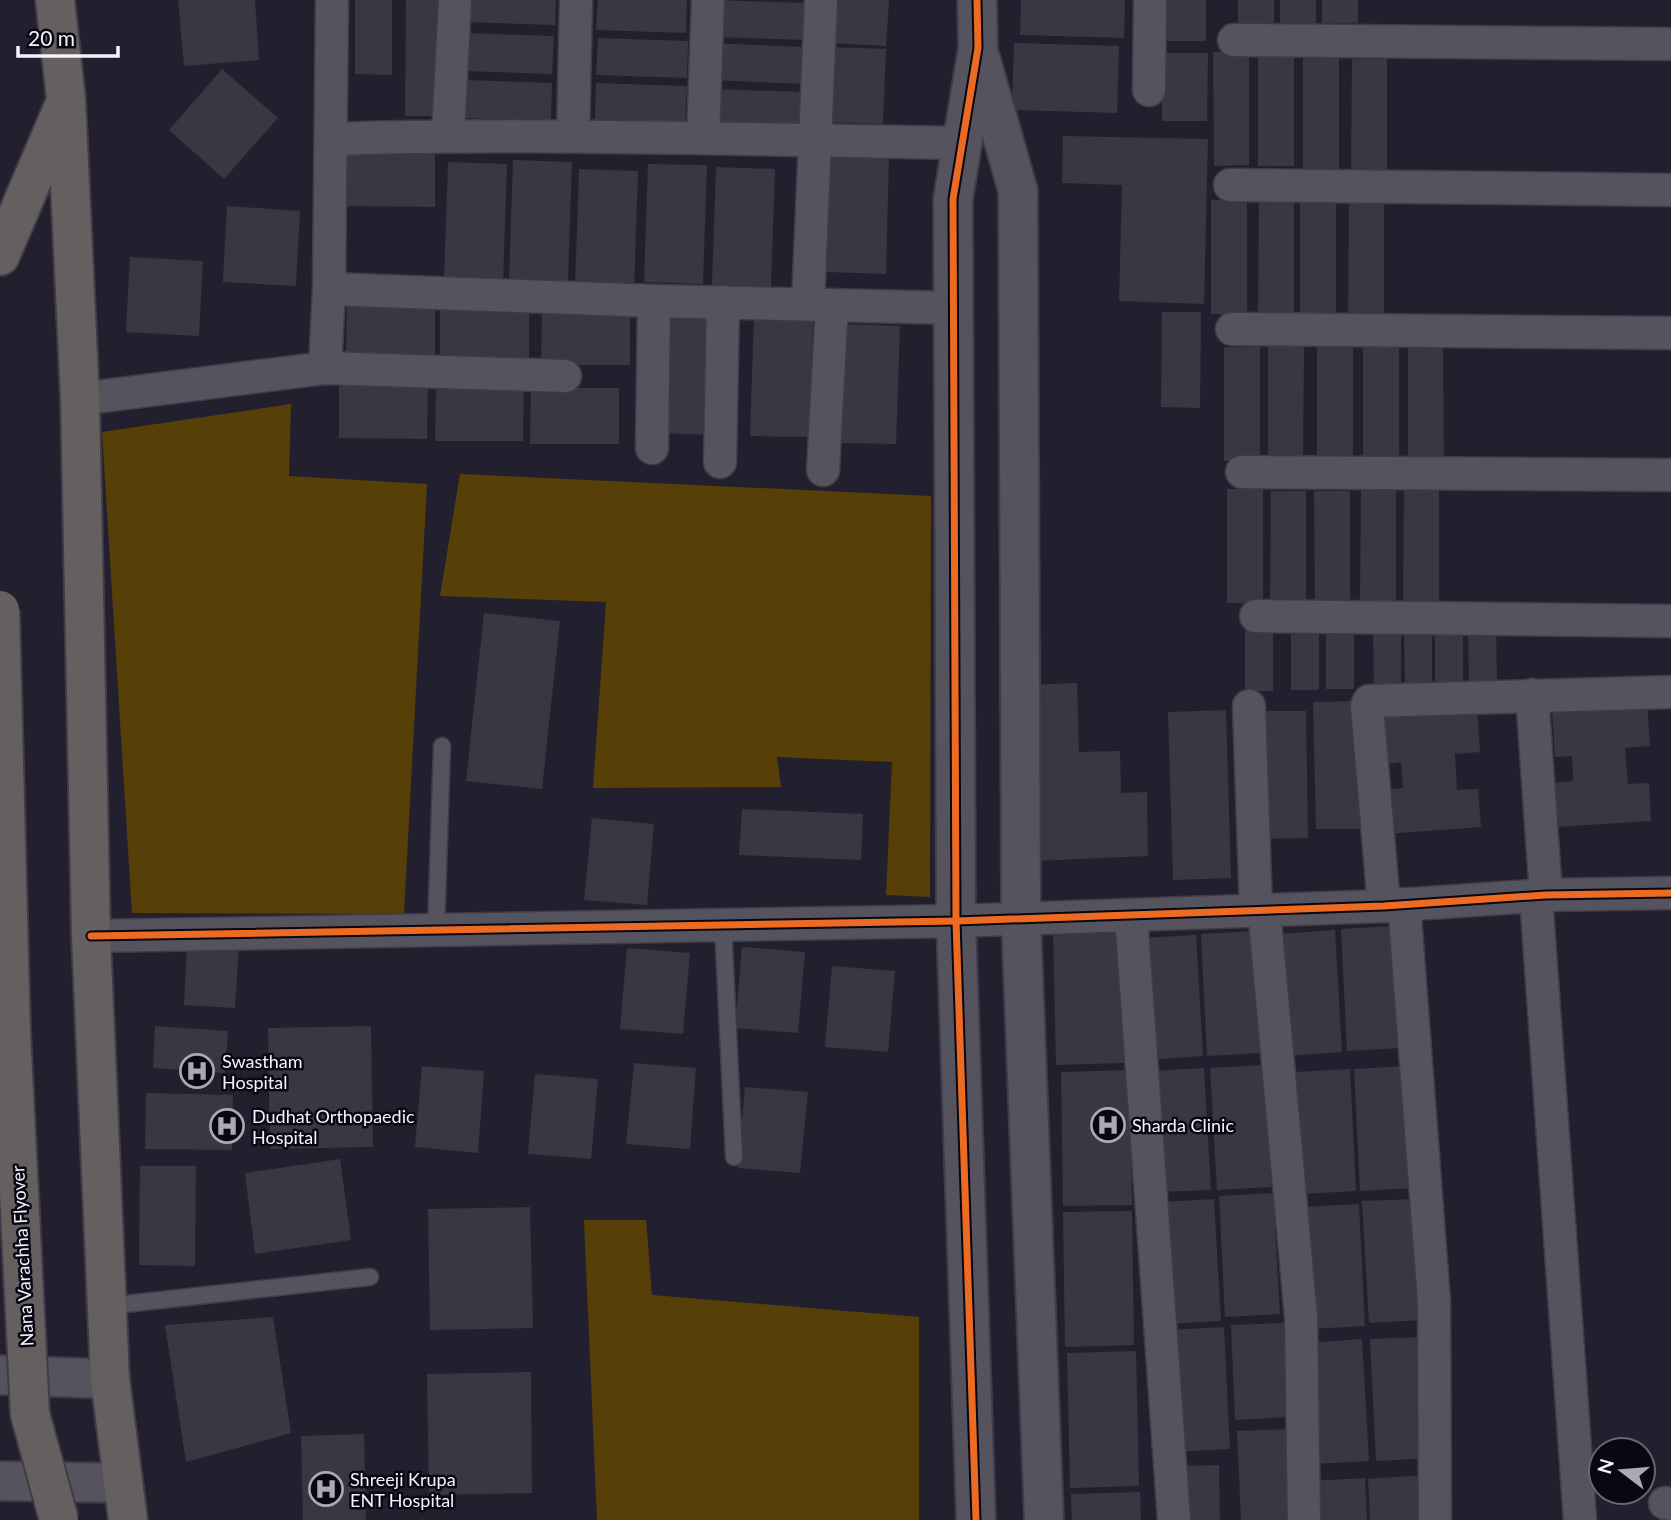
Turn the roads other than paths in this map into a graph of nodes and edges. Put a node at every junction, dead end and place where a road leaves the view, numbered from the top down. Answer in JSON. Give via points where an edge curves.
{"nodes":[{"id":1,"x":55,"y":0,"type":"edge"},
{"id":2,"x":332,"y":0,"type":"edge"},
{"id":3,"x":455,"y":0,"type":"edge"},
{"id":4,"x":576,"y":0,"type":"edge"},
{"id":5,"x":708,"y":0,"type":"edge"},
{"id":6,"x":821,"y":0,"type":"edge"},
{"id":7,"x":977,"y":0,"type":"edge"},
{"id":8,"x":1150,"y":0,"type":"edge"},
{"id":9,"x":1234,"y":40,"type":"dead end"},
{"id":10,"x":1671,"y":44,"type":"edge"},
{"id":11,"x":978,"y":48,"type":"junction"},
{"id":12,"x":1149,"y":90,"type":"dead end"},
{"id":13,"x":66,"y":99,"type":"junction"},
{"id":14,"x":449,"y":135,"type":"junction"},
{"id":15,"x":573,"y":136,"type":"junction"},
{"id":16,"x":703,"y":138,"type":"junction"},
{"id":17,"x":331,"y":139,"type":"junction"},
{"id":18,"x":813,"y":141,"type":"junction"},
{"id":19,"x":961,"y":142,"type":"junction"},
{"id":20,"x":1230,"y":185,"type":"dead end"},
{"id":21,"x":1671,"y":190,"type":"edge"},
{"id":22,"x":0,"y":256,"type":"edge"},
{"id":23,"x":329,"y":289,"type":"junction"},
{"id":24,"x":654,"y":301,"type":"junction"},
{"id":25,"x":723,"y":302,"type":"junction"},
{"id":26,"x":820,"y":305,"type":"junction"},
{"id":27,"x":954,"y":308,"type":"junction"},
{"id":28,"x":1232,"y":330,"type":"dead end"},
{"id":29,"x":1671,"y":333,"type":"edge"},
{"id":30,"x":325,"y":368,"type":"junction"},
{"id":31,"x":565,"y":376,"type":"dead end"},
{"id":32,"x":80,"y":399,"type":"junction"},
{"id":33,"x":652,"y":447,"type":"dead end"},
{"id":34,"x":720,"y":462,"type":"dead end"},
{"id":35,"x":823,"y":470,"type":"dead end"},
{"id":36,"x":1242,"y":472,"type":"dead end"},
{"id":37,"x":1671,"y":474,"type":"edge"},
{"id":38,"x":0,"y":610,"type":"edge"},
{"id":39,"x":1256,"y":616,"type":"dead end"},
{"id":40,"x":1671,"y":621,"type":"edge"},
{"id":41,"x":1671,"y":692,"type":"edge"},
{"id":42,"x":1532,"y":695,"type":"junction"},
{"id":43,"x":1249,"y":706,"type":"dead end"},
{"id":44,"x":442,"y":746,"type":"dead end"},
{"id":45,"x":1671,"y":893,"type":"edge"},
{"id":46,"x":1541,"y":895,"type":"junction"},
{"id":47,"x":1394,"y":905,"type":"junction"},
{"id":48,"x":1260,"y":909,"type":"junction"},
{"id":49,"x":1131,"y":915,"type":"junction"},
{"id":50,"x":1021,"y":918,"type":"junction"},
{"id":51,"x":956,"y":921,"type":"junction"},
{"id":52,"x":723,"y":925,"type":"junction"},
{"id":53,"x":436,"y":930,"type":"junction"},
{"id":54,"x":91,"y":936,"type":"junction"},
{"id":55,"x":734,"y":1157,"type":"dead end"},
{"id":56,"x":370,"y":1277,"type":"dead end"},
{"id":57,"x":107,"y":1306,"type":"junction"},
{"id":58,"x":0,"y":1375,"type":"edge"},
{"id":59,"x":110,"y":1379,"type":"junction"},
{"id":60,"x":0,"y":1480,"type":"edge"},
{"id":61,"x":123,"y":1483,"type":"junction"},
{"id":62,"x":59,"y":1520,"type":"edge"},
{"id":63,"x":128,"y":1520,"type":"edge"},
{"id":64,"x":976,"y":1520,"type":"edge"},
{"id":65,"x":1044,"y":1520,"type":"edge"},
{"id":66,"x":1174,"y":1520,"type":"edge"},
{"id":67,"x":1304,"y":1520,"type":"edge"},
{"id":68,"x":1435,"y":1520,"type":"edge"},
{"id":69,"x":1580,"y":1520,"type":"edge"}],
"edges":[{"from":1,"to":13,"type":"main road"},
{"from":2,"to":17,"type":"street"},
{"from":3,"to":14,"type":"street"},
{"from":4,"to":15,"type":"street"},
{"from":5,"to":16,"type":"street"},
{"from":6,"to":18,"type":"street"},
{"from":7,"to":11,"type":"street"},
{"from":8,"to":12,"type":"street"},
{"from":9,"to":10,"type":"street"},
{"from":11,"to":19,"type":"street"},
{"from":11,"to":50,"type":"street","via":[[1018,191]]},
{"from":13,"to":22,"type":"main road"},
{"from":13,"to":32,"type":"main road"},
{"from":14,"to":15,"type":"street"},
{"from":14,"to":17,"type":"street"},
{"from":15,"to":16,"type":"street"},
{"from":16,"to":18,"type":"street"},
{"from":17,"to":23,"type":"street"},
{"from":18,"to":19,"type":"street"},
{"from":18,"to":26,"type":"street"},
{"from":19,"to":27,"type":"street","via":[[953,199]]},
{"from":20,"to":21,"type":"street"},
{"from":23,"to":24,"type":"street"},
{"from":23,"to":30,"type":"street"},
{"from":24,"to":25,"type":"street"},
{"from":24,"to":33,"type":"street"},
{"from":25,"to":26,"type":"street"},
{"from":25,"to":34,"type":"street"},
{"from":26,"to":27,"type":"street"},
{"from":26,"to":35,"type":"street"},
{"from":27,"to":51,"type":"street"},
{"from":28,"to":29,"type":"street"},
{"from":30,"to":31,"type":"street"},
{"from":30,"to":32,"type":"street"},
{"from":32,"to":54,"type":"main road"},
{"from":36,"to":37,"type":"street"},
{"from":38,"to":62,"type":"main road","name":"Nana Varachha Flyover","bridge":true,"via":[[11,1031],[30,1415]]},
{"from":39,"to":40,"type":"street"},
{"from":41,"to":42,"type":"street"},
{"from":42,"to":46,"type":"street"},
{"from":42,"to":47,"type":"street","via":[[1369,701]]},
{"from":43,"to":48,"type":"street"},
{"from":44,"to":53,"type":"lane"},
{"from":45,"to":46,"type":"street"},
{"from":46,"to":47,"type":"street"},
{"from":46,"to":69,"type":"street"},
{"from":47,"to":48,"type":"street"},
{"from":47,"to":68,"type":"street","via":[[1434,1302]]},
{"from":48,"to":49,"type":"street"},
{"from":48,"to":67,"type":"street","via":[[1301,1317]]},
{"from":49,"to":50,"type":"street"},
{"from":49,"to":66,"type":"street"},
{"from":50,"to":51,"type":"street"},
{"from":50,"to":65,"type":"street"},
{"from":51,"to":52,"type":"street"},
{"from":51,"to":64,"type":"street"},
{"from":52,"to":53,"type":"street"},
{"from":52,"to":55,"type":"lane"},
{"from":53,"to":54,"type":"street"},
{"from":54,"to":57,"type":"main road"},
{"from":56,"to":57,"type":"lane"},
{"from":57,"to":59,"type":"main road"},
{"from":58,"to":59,"type":"street"},
{"from":59,"to":61,"type":"main road"},
{"from":60,"to":61,"type":"street"},
{"from":61,"to":63,"type":"main road"}]}
